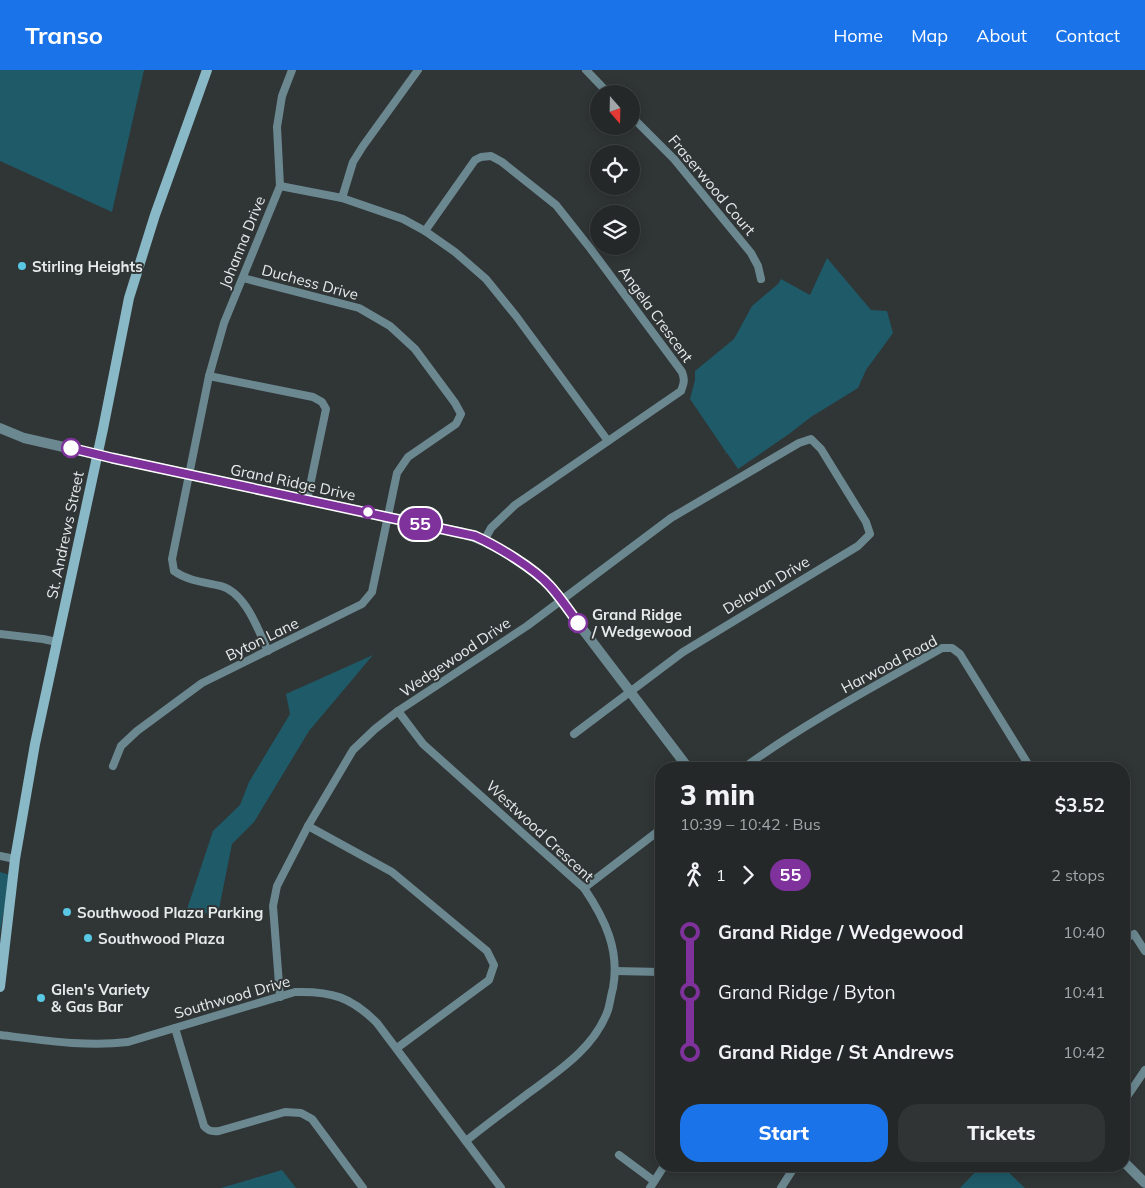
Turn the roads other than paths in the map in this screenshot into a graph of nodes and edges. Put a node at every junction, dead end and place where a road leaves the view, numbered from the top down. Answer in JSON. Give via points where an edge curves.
{"nodes":[{"id":1,"x":207,"y":70,"type":"edge"},
{"id":2,"x":292,"y":70,"type":"edge"},
{"id":3,"x":418,"y":70,"type":"edge"},
{"id":4,"x":586,"y":70,"type":"edge"},
{"id":5,"x":600,"y":85,"type":"edge"},
{"id":6,"x":640,"y":125,"type":"edge"},
{"id":7,"x":280,"y":186,"type":"junction"},
{"id":8,"x":342,"y":198,"type":"junction"},
{"id":9,"x":425,"y":231,"type":"junction"},
{"id":10,"x":243,"y":278,"type":"junction"},
{"id":11,"x":761,"y":279,"type":"dead end"},
{"id":12,"x":209,"y":376,"type":"junction"},
{"id":13,"x":0,"y":428,"type":"edge"},
{"id":14,"x":608,"y":440,"type":"junction"},
{"id":15,"x":799,"y":443,"type":"joint"},
{"id":16,"x":97,"y":454,"type":"junction"},
{"id":17,"x":188,"y":475,"type":"junction"},
{"id":18,"x":307,"y":500,"type":"junction"},
{"id":19,"x":388,"y":517,"type":"junction"},
{"id":20,"x":484,"y":541,"type":"junction"},
{"id":21,"x":561,"y":601,"type":"junction"},
{"id":22,"x":0,"y":634,"type":"edge"},
{"id":23,"x":58,"y":642,"type":"junction"},
{"id":24,"x":268,"y":651,"type":"junction"},
{"id":25,"x":630,"y":691,"type":"junction"},
{"id":26,"x":398,"y":711,"type":"junction"},
{"id":27,"x":574,"y":734,"type":"dead end"},
{"id":28,"x":684,"y":762,"type":"edge"},
{"id":29,"x":752,"y":762,"type":"edge"},
{"id":30,"x":1027,"y":762,"type":"edge"},
{"id":31,"x":113,"y":766,"type":"dead end"},
{"id":32,"x":308,"y":826,"type":"junction"},
{"id":33,"x":655,"y":834,"type":"edge"},
{"id":34,"x":0,"y":856,"type":"edge"},
{"id":35,"x":15,"y":859,"type":"junction"},
{"id":36,"x":584,"y":888,"type":"junction"},
{"id":37,"x":1130,"y":936,"type":"edge"},
{"id":38,"x":1145,"y":951,"type":"edge"},
{"id":39,"x":616,"y":970,"type":"junction"},
{"id":40,"x":655,"y":972,"type":"edge"},
{"id":41,"x":0,"y":987,"type":"edge"},
{"id":42,"x":280,"y":997,"type":"junction"},
{"id":43,"x":175,"y":1028,"type":"junction"},
{"id":44,"x":0,"y":1035,"type":"edge"},
{"id":45,"x":397,"y":1048,"type":"junction"},
{"id":46,"x":1145,"y":1070,"type":"edge"},
{"id":47,"x":1130,"y":1092,"type":"edge"},
{"id":48,"x":466,"y":1141,"type":"junction"},
{"id":49,"x":618,"y":1155,"type":"dead end"},
{"id":50,"x":1130,"y":1168,"type":"edge"},
{"id":51,"x":660,"y":1172,"type":"edge"},
{"id":52,"x":791,"y":1172,"type":"edge"},
{"id":53,"x":1145,"y":1183,"type":"edge"},
{"id":54,"x":652,"y":1185,"type":"edge"},
{"id":55,"x":363,"y":1188,"type":"edge"},
{"id":56,"x":501,"y":1188,"type":"edge"},
{"id":57,"x":781,"y":1188,"type":"edge"}],
"edges":[{"from":1,"to":16,"type":"main road","name":"St. Andrews Street","via":[[129,298]]},
{"from":2,"to":7,"type":"street","via":[[282,96],[277,127]]},
{"from":3,"to":8,"type":"street","via":[[353,162]]},
{"from":4,"to":5,"type":"street"},
{"from":6,"to":11,"type":"street","name":"Fraserwood Court","via":[[674,159],[751,253]]},
{"from":7,"to":8,"type":"street","name":"Johanna Drive"},
{"from":7,"to":10,"type":"street","name":"Johanna Drive"},
{"from":8,"to":9,"type":"street","name":"Johanna Drive","via":[[403,219]]},
{"from":9,"to":14,"type":"street","name":"Johanna Drive","via":[[486,279]]},
{"from":9,"to":14,"type":"street","name":"Angela Crescent","via":[[475,160],[481,157],[491,156],[502,162],[556,205],[685,378],[680,391]]},
{"from":10,"to":12,"type":"street","name":"Johanna Drive","via":[[224,322]]},
{"from":10,"to":19,"type":"street","name":"Duchess Drive","via":[[359,308],[390,326],[415,349],[456,404],[461,414],[456,424],[408,457],[397,472]]},
{"from":12,"to":17,"type":"street","name":"Johanna Drive"},
{"from":12,"to":18,"type":"street","via":[[313,397],[322,402],[326,409]]},
{"from":13,"to":16,"type":"street","name":"Grand Ridge Drive","via":[[24,438]]},
{"from":14,"to":20,"type":"street","name":"Angela Crescent","via":[[515,505],[491,528]]},
{"from":15,"to":21,"type":"street","name":"Wedgewood Drive","via":[[671,518]]},
{"from":15,"to":25,"type":"street","name":"Delavan Drive","via":[[811,439],[821,449],[866,522],[870,534],[858,546],[683,652]]},
{"from":16,"to":17,"type":"street","name":"Grand Ridge Drive"},
{"from":16,"to":23,"type":"main road","name":"St. Andrews Street"},
{"from":17,"to":18,"type":"street","name":"Grand Ridge Drive"},
{"from":17,"to":24,"type":"street","name":"Johanna Drive","via":[[172,559],[174,571],[183,578],[224,587],[236,594]]},
{"from":18,"to":19,"type":"street","name":"Grand Ridge Drive"},
{"from":19,"to":20,"type":"street","name":"Grand Ridge Drive","via":[[463,533]]},
{"from":19,"to":24,"type":"street","name":"Byton Lane","via":[[368,598]]},
{"from":20,"to":21,"type":"street","name":"Grand Ridge Drive","via":[[541,578]]},
{"from":21,"to":25,"type":"street","name":"Grand Ridge Drive"},
{"from":21,"to":26,"type":"street","name":"Wedgewood Drive"},
{"from":22,"to":23,"type":"street"},
{"from":23,"to":35,"type":"main road","name":"St. Andrews Street","via":[[35,744]]},
{"from":24,"to":31,"type":"street","name":"Byton Lane","via":[[202,684],[137,731],[121,746]]},
{"from":25,"to":27,"type":"street","name":"Delavan Drive"},
{"from":25,"to":28,"type":"street","name":"Grand Ridge Drive"},
{"from":26,"to":32,"type":"street","name":"Wedgewood Drive","via":[[353,750]]},
{"from":26,"to":36,"type":"street","name":"Westwood Crescent","via":[[423,744]]},
{"from":29,"to":30,"type":"street","name":"Harwood Road","via":[[942,648],[952,648],[960,654]]},
{"from":32,"to":42,"type":"street","name":"Wedgewood Drive","via":[[274,896]]},
{"from":32,"to":45,"type":"street","via":[[392,872],[487,951],[494,965],[488,980]]},
{"from":33,"to":36,"type":"street"},
{"from":34,"to":35,"type":"street"},
{"from":35,"to":41,"type":"main road","name":"St. Andrews Street"},
{"from":36,"to":39,"type":"street","name":"Westwood Crescent","via":[[606,925]]},
{"from":37,"to":38,"type":"street","via":[[1134,934]]},
{"from":39,"to":40,"type":"street"},
{"from":39,"to":48,"type":"street","name":"Westwood Crescent","via":[[608,1010],[580,1053]]},
{"from":42,"to":43,"type":"street","name":"Southwood Drive"},
{"from":42,"to":45,"type":"street","name":"Southwood Drive","via":[[295,992],[317,991],[337,995],[366,1012]]},
{"from":43,"to":44,"type":"street","name":"Southwood Drive","via":[[108,1045]]},
{"from":43,"to":55,"type":"street","via":[[207,1130],[214,1132],[285,1112],[301,1113],[312,1119]]},
{"from":45,"to":48,"type":"street","name":"Southwood Drive"},
{"from":46,"to":47,"type":"street"},
{"from":48,"to":56,"type":"street","name":"Southwood Drive"},
{"from":49,"to":54,"type":"street"},
{"from":50,"to":53,"type":"street"},
{"from":51,"to":54,"type":"street"},
{"from":52,"to":57,"type":"street"}]}
